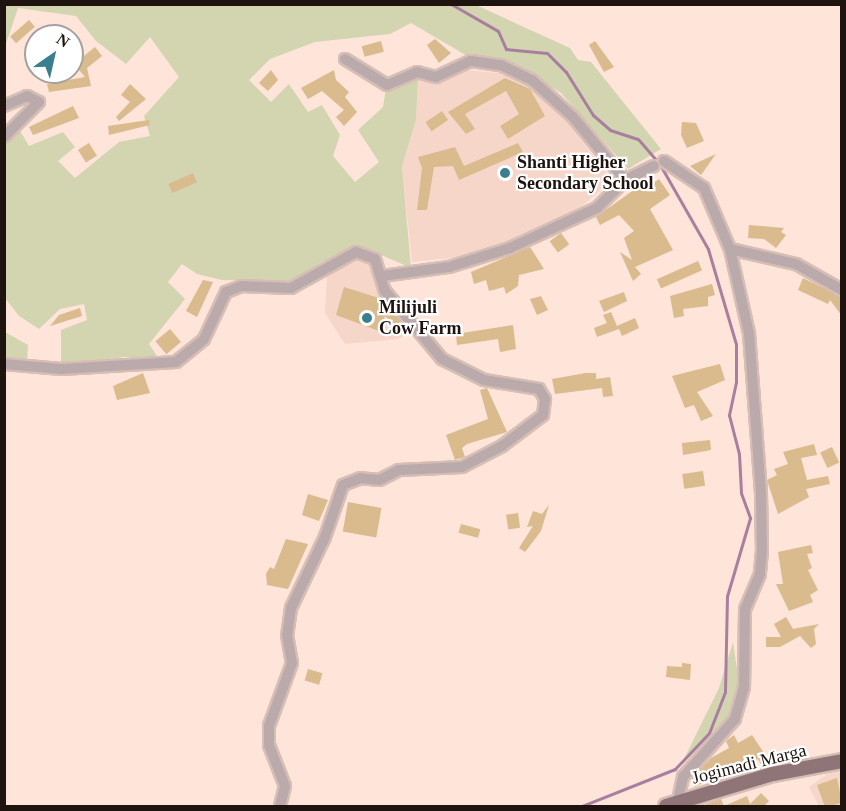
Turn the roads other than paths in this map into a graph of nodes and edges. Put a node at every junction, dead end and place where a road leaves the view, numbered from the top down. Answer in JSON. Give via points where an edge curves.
{"nodes":[{"id":1,"x":345,"y":59,"type":"dead end"},
{"id":2,"x":4,"y":106,"type":"edge"},
{"id":3,"x":4,"y":137,"type":"edge"},
{"id":4,"x":625,"y":180,"type":"junction"},
{"id":5,"x":730,"y":249,"type":"junction"},
{"id":6,"x":382,"y":276,"type":"junction"},
{"id":7,"x":842,"y":290,"type":"edge"},
{"id":8,"x":4,"y":364,"type":"edge"},
{"id":9,"x":842,"y":760,"type":"edge"},
{"id":10,"x":672,"y":804,"type":"edge"},
{"id":11,"x":279,"y":807,"type":"edge"}],
"edges":[{"from":1,"to":4,"type":"street","via":[[387,85],[417,72],[435,77],[471,61],[517,71],[573,117]]},
{"from":2,"to":3,"type":"street","via":[[27,96],[39,102]]},
{"from":4,"to":5,"type":"street","via":[[659,163],[704,188]]},
{"from":4,"to":6,"type":"street","via":[[597,208],[510,248],[449,267]]},
{"from":5,"to":7,"type":"street","via":[[796,264]]},
{"from":5,"to":10,"type":"street","via":[[749,333],[762,550],[760,574],[745,609],[744,687],[735,719],[683,777]]},
{"from":6,"to":8,"type":"street","via":[[375,259],[356,252],[291,288],[242,286],[226,292],[204,339],[176,362],[62,369]]},
{"from":6,"to":11,"type":"street","via":[[385,291],[442,358],[484,380],[539,389],[545,399],[543,415],[501,446],[462,467],[399,470],[378,480],[361,478],[343,485],[335,513],[291,608],[287,634],[292,663],[269,726],[269,745],[285,786]]},
{"from":9,"to":10,"type":"main road","name":"Jogimadi Marga","via":[[773,774]]}]}
